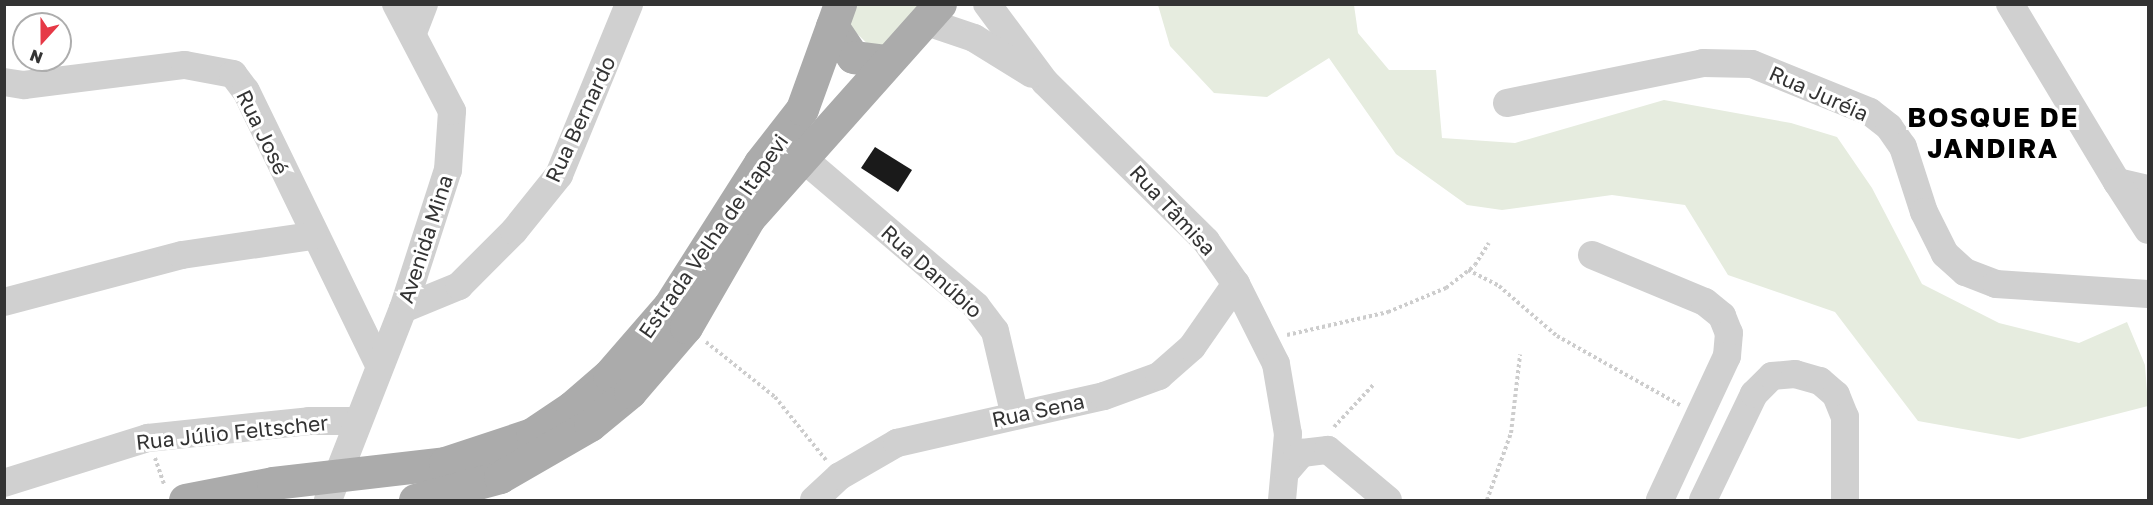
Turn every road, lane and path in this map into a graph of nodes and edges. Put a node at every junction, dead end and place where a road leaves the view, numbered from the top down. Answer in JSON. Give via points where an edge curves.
{"nodes":[{"id":1,"x":396,"y":4,"type":"edge"},
{"id":2,"x":629,"y":4,"type":"edge"},
{"id":3,"x":987,"y":4,"type":"edge"},
{"id":4,"x":2010,"y":4,"type":"edge"},
{"id":5,"x":932,"y":13,"type":"edge"},
{"id":6,"x":836,"y":15,"type":"edge"},
{"id":7,"x":419,"y":17,"type":"edge"},
{"id":8,"x":887,"y":62,"type":"junction"},
{"id":9,"x":1045,"y":82,"type":"junction"},
{"id":10,"x":14,"y":83,"type":"edge"},
{"id":11,"x":1507,"y":103,"type":"dead end"},
{"id":12,"x":800,"y":156,"type":"junction"},
{"id":13,"x":2117,"y":182,"type":"junction"},
{"id":14,"x":2148,"y":189,"type":"edge"},
{"id":15,"x":2148,"y":230,"type":"edge"},
{"id":16,"x":313,"y":236,"type":"junction"},
{"id":17,"x":1489,"y":243,"type":"dead end"},
{"id":18,"x":1592,"y":255,"type":"dead end"},
{"id":19,"x":1468,"y":270,"type":"junction"},
{"id":20,"x":1236,"y":284,"type":"junction"},
{"id":21,"x":2148,"y":294,"type":"edge"},
{"id":22,"x":4,"y":302,"type":"edge"},
{"id":23,"x":403,"y":309,"type":"junction"},
{"id":24,"x":686,"y":327,"type":"junction"},
{"id":25,"x":1265,"y":340,"type":"junction"},
{"id":26,"x":1520,"y":355,"type":"dead end"},
{"id":27,"x":379,"y":365,"type":"junction"},
{"id":28,"x":1374,"y":384,"type":"dead end"},
{"id":29,"x":1699,"y":415,"type":"junction"},
{"id":30,"x":1015,"y":416,"type":"junction"},
{"id":31,"x":358,"y":421,"type":"junction"},
{"id":32,"x":1314,"y":448,"type":"junction"},
{"id":33,"x":1287,"y":470,"type":"junction"},
{"id":34,"x":840,"y":476,"type":"junction"},
{"id":35,"x":4,"y":483,"type":"edge"},
{"id":36,"x":333,"y":488,"type":"edge"},
{"id":37,"x":185,"y":501,"type":"edge"},
{"id":38,"x":416,"y":501,"type":"edge"},
{"id":39,"x":814,"y":501,"type":"edge"},
{"id":40,"x":1282,"y":501,"type":"edge"},
{"id":41,"x":1388,"y":501,"type":"edge"},
{"id":42,"x":1487,"y":501,"type":"edge"},
{"id":43,"x":1660,"y":501,"type":"edge"},
{"id":44,"x":1703,"y":501,"type":"edge"},
{"id":45,"x":1845,"y":501,"type":"edge"}],
"edges":[{"from":1,"to":7,"type":"street","name":"Avenida Mina"},
{"from":2,"to":23,"type":"street","name":"Rua Bernardo","via":[[559,175],[514,231],[459,286]]},
{"from":3,"to":9,"type":"street","name":"Rua Tâmisa"},
{"from":4,"to":13,"type":"street"},
{"from":5,"to":8,"type":"main road","name":"Estrada Velha de Itapevi"},
{"from":5,"to":9,"type":"street","name":"Rua Tâmisa"},
{"from":6,"to":8,"type":"main road","via":[[853,57]]},
{"from":6,"to":36,"type":"main road","name":"Estrada Velha de Itapevi","via":[[802,109],[760,164],[669,306],[609,375],[532,434],[445,463]]},
{"from":7,"to":23,"type":"street","name":"Avenida Mina","via":[[452,111],[448,170]]},
{"from":8,"to":12,"type":"main road","name":"Estrada Velha de Itapevi"},
{"from":9,"to":20,"type":"street","name":"Rua Tâmisa","via":[[1206,241]]},
{"from":10,"to":16,"type":"street","name":"Rua José","via":[[185,65],[233,74],[246,91]]},
{"from":11,"to":21,"type":"street","name":"Rua Juréia","via":[[1703,63],[1752,64],[1870,112],[1889,127],[1903,147],[1924,212],[1945,254],[1965,272],[1995,284]]},
{"from":12,"to":24,"type":"main road","name":"Estrada Velha de Itapevi","via":[[749,218]]},
{"from":12,"to":30,"type":"street","name":"Rua Danúbio","via":[[976,306],[1000,347]]},
{"from":13,"to":14,"type":"street"},
{"from":13,"to":15,"type":"street"},
{"from":16,"to":22,"type":"street","via":[[182,255]]},
{"from":16,"to":27,"type":"street","name":"Rua José"},
{"from":17,"to":19,"type":"path"},
{"from":18,"to":29,"type":"street","via":[[1695,297],[1722,316],[1730,333],[1727,356]]},
{"from":19,"to":25,"type":"path","via":[[1446,288],[1388,312]]},
{"from":19,"to":29,"type":"path","via":[[1499,286],[1557,336]]},
{"from":20,"to":25,"type":"street","name":"Rua Tâmisa"},
{"from":20,"to":30,"type":"street","name":"Rua Sena","via":[[1192,347],[1159,376],[1104,396]]},
{"from":23,"to":27,"type":"street","name":"Avenida Mina"},
{"from":24,"to":34,"type":"path","via":[[775,397]]},
{"from":24,"to":38,"type":"main road","name":"Estrada Velha de Itapevi","via":[[630,392],[590,424],[500,477]]},
{"from":25,"to":33,"type":"street","name":"Rua Tâmisa","via":[[1285,410]]},
{"from":26,"to":42,"type":"path","via":[[1511,433]]},
{"from":27,"to":31,"type":"street","name":"Avenida Mina"},
{"from":28,"to":32,"type":"path"},
{"from":29,"to":43,"type":"street"},
{"from":30,"to":34,"type":"street","name":"Rua Sena","via":[[897,443]]},
{"from":31,"to":35,"type":"street","name":"Rua Júlio Feltscher","via":[[309,420],[148,438]]},
{"from":31,"to":36,"type":"street","name":"Avenida Mina"},
{"from":32,"to":33,"type":"street"},
{"from":32,"to":41,"type":"street","via":[[1342,458]]},
{"from":33,"to":40,"type":"street","name":"Rua Tâmisa"},
{"from":34,"to":39,"type":"street","name":"Rua Sena"},
{"from":36,"to":37,"type":"main road","name":"Estrada Velha de Itapevi"},
{"from":44,"to":45,"type":"street","via":[[1754,394],[1772,376],[1795,374],[1828,388],[1845,417]]}]}
